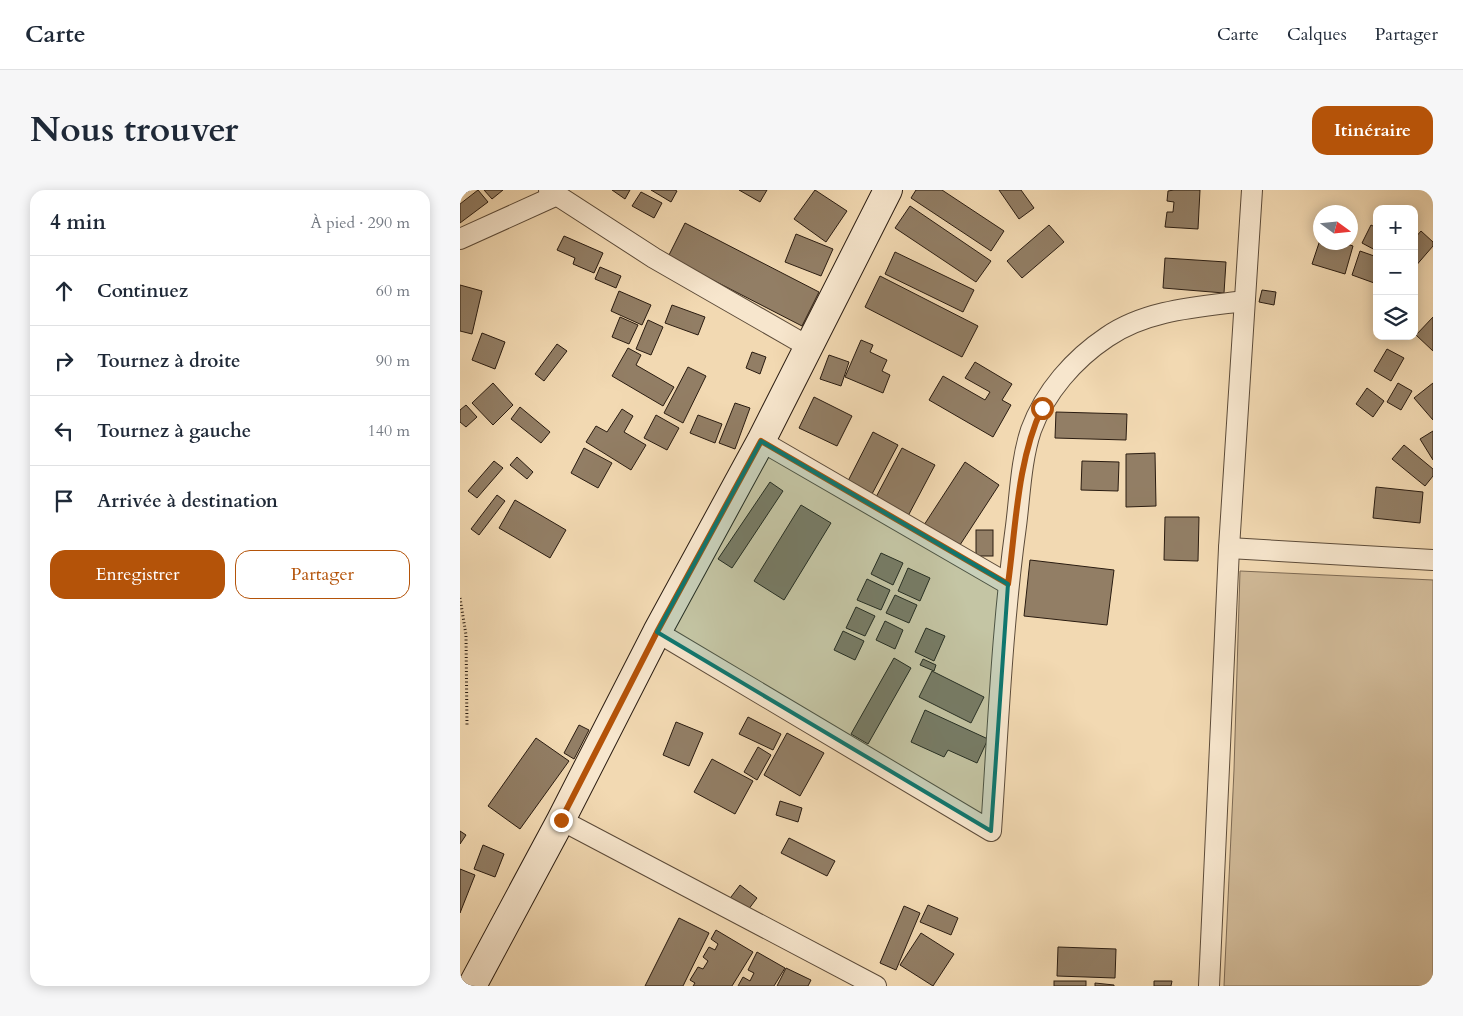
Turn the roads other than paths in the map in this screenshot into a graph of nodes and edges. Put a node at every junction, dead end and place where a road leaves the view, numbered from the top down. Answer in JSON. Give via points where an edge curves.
{"nodes":[{"id":1,"x":888,"y":190,"type":"edge"},
{"id":2,"x":1252,"y":190,"type":"edge"},
{"id":3,"x":552,"y":193,"type":"edge"},
{"id":4,"x":460,"y":238,"type":"edge"},
{"id":5,"x":1244,"y":301,"type":"junction"},
{"id":6,"x":809,"y":347,"type":"junction"},
{"id":7,"x":761,"y":441,"type":"junction"},
{"id":8,"x":1230,"y":548,"type":"junction"},
{"id":9,"x":1433,"y":560,"type":"edge"},
{"id":10,"x":1008,"y":584,"type":"junction"},
{"id":11,"x":657,"y":632,"type":"junction"},
{"id":12,"x":561,"y":820,"type":"junction"},
{"id":13,"x":472,"y":986,"type":"edge"},
{"id":14,"x":876,"y":986,"type":"edge"},
{"id":15,"x":1208,"y":986,"type":"edge"}],
"edges":[{"from":1,"to":6,"type":"street"},
{"from":2,"to":5,"type":"street"},
{"from":3,"to":4,"type":"street"},
{"from":3,"to":6,"type":"street","via":[[654,258]]},
{"from":5,"to":8,"type":"street"},
{"from":5,"to":10,"type":"street","via":[[1145,318],[1108,336],[1078,360],[1060,380],[1042,408],[1025,452]]},
{"from":6,"to":7,"type":"street"},
{"from":7,"to":10,"type":"street"},
{"from":7,"to":11,"type":"street"},
{"from":8,"to":9,"type":"street"},
{"from":8,"to":15,"type":"street"},
{"from":10,"to":11,"type":"street","via":[[990,831]]},
{"from":11,"to":12,"type":"street"},
{"from":12,"to":13,"type":"street"},
{"from":12,"to":14,"type":"street"}]}
